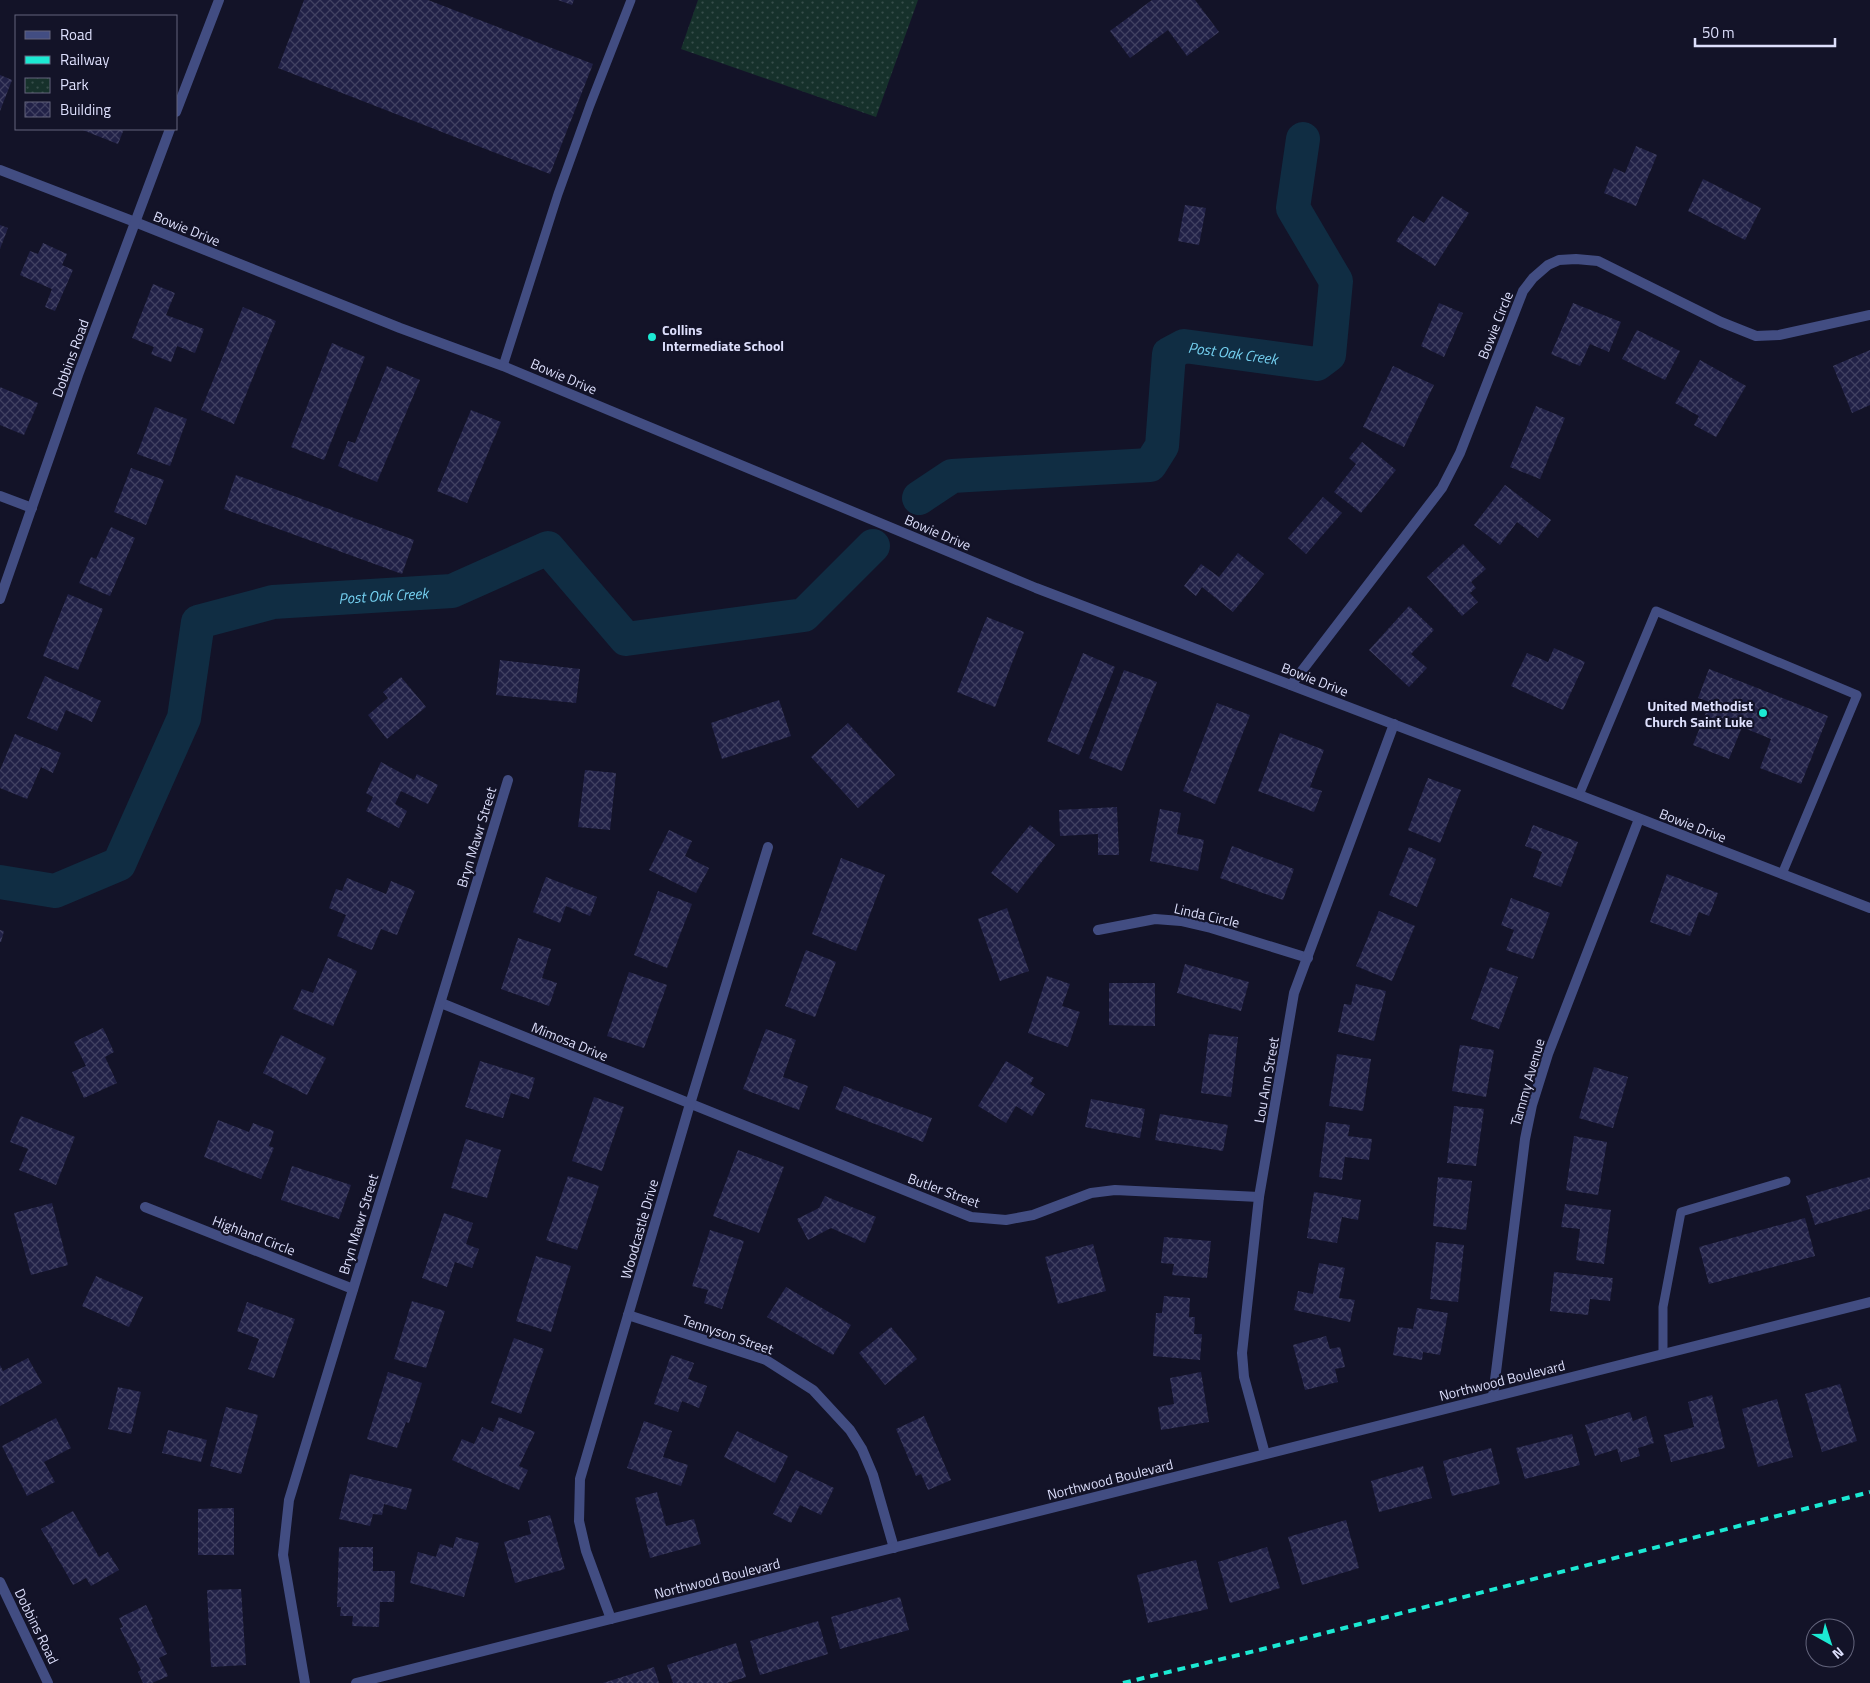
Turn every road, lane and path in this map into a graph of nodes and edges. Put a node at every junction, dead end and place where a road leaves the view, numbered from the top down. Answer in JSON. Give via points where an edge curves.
{"nodes":[{"id":1,"x":218,"y":0,"type":"edge"},
{"id":2,"x":631,"y":0,"type":"edge"},
{"id":3,"x":178,"y":107,"type":"edge"},
{"id":4,"x":170,"y":130,"type":"edge"},
{"id":5,"x":0,"y":170,"type":"edge"},
{"id":6,"x":135,"y":222,"type":"junction"},
{"id":7,"x":1870,"y":315,"type":"edge"},
{"id":8,"x":503,"y":366,"type":"junction"},
{"id":9,"x":0,"y":496,"type":"edge"},
{"id":10,"x":32,"y":508,"type":"junction"},
{"id":11,"x":0,"y":599,"type":"edge"},
{"id":12,"x":1291,"y":685,"type":"junction"},
{"id":13,"x":1394,"y":724,"type":"junction"},
{"id":14,"x":508,"y":780,"type":"dead end"},
{"id":15,"x":1579,"y":794,"type":"junction"},
{"id":16,"x":1639,"y":819,"type":"junction"},
{"id":17,"x":768,"y":848,"type":"dead end"},
{"id":18,"x":1782,"y":874,"type":"junction"},
{"id":19,"x":1870,"y":908,"type":"edge"},
{"id":20,"x":1098,"y":930,"type":"dead end"},
{"id":21,"x":1308,"y":958,"type":"junction"},
{"id":22,"x":441,"y":1003,"type":"junction"},
{"id":23,"x":690,"y":1104,"type":"junction"},
{"id":24,"x":1786,"y":1181,"type":"dead end"},
{"id":25,"x":1260,"y":1197,"type":"junction"},
{"id":26,"x":146,"y":1207,"type":"dead end"},
{"id":27,"x":353,"y":1289,"type":"junction"},
{"id":28,"x":1870,"y":1302,"type":"edge"},
{"id":29,"x":628,"y":1315,"type":"junction"},
{"id":30,"x":1663,"y":1354,"type":"junction"},
{"id":31,"x":1493,"y":1396,"type":"junction"},
{"id":32,"x":1265,"y":1454,"type":"junction"},
{"id":33,"x":894,"y":1548,"type":"junction"},
{"id":34,"x":0,"y":1582,"type":"edge"},
{"id":35,"x":611,"y":1619,"type":"junction"},
{"id":36,"x":48,"y":1683,"type":"edge"},
{"id":37,"x":305,"y":1683,"type":"edge"},
{"id":38,"x":356,"y":1683,"type":"edge"}],
"edges":[{"from":1,"to":3,"type":"street"},
{"from":2,"to":8,"type":"lane","via":[[558,194]]},
{"from":4,"to":6,"type":"street","name":"Dobbins Road"},
{"from":5,"to":6,"type":"street","name":"Bowie Drive"},
{"from":6,"to":8,"type":"street","name":"Bowie Drive"},
{"from":6,"to":10,"type":"street","name":"Dobbins Road"},
{"from":7,"to":12,"type":"street","name":"Bowie Circle","via":[[1778,335],[1756,336],[1598,261],[1560,260],[1548,265],[1523,291],[1460,454],[1442,488]]},
{"from":8,"to":12,"type":"street","name":"Bowie Drive","via":[[1036,588]]},
{"from":9,"to":10,"type":"street"},
{"from":10,"to":11,"type":"street","name":"Dobbins Road"},
{"from":12,"to":13,"type":"street","name":"Bowie Drive"},
{"from":13,"to":15,"type":"street","name":"Bowie Drive"},
{"from":13,"to":21,"type":"street","name":"Lou Ann Street"},
{"from":14,"to":22,"type":"street","name":"Bryn Mawr Street"},
{"from":15,"to":16,"type":"street","name":"Bowie Drive"},
{"from":15,"to":18,"type":"lane","via":[[1656,612],[1857,695]]},
{"from":16,"to":18,"type":"street","name":"Bowie Drive"},
{"from":16,"to":31,"type":"street","name":"Tammy Avenue","via":[[1548,1054],[1532,1105]]},
{"from":17,"to":23,"type":"street","name":"Woodcastle Drive"},
{"from":18,"to":19,"type":"street","name":"Bowie Drive"},
{"from":20,"to":21,"type":"street","name":"Linda Circle","via":[[1155,920],[1180,921]]},
{"from":21,"to":25,"type":"street","name":"Lou Ann Street","via":[[1294,994]]},
{"from":22,"to":23,"type":"street","name":"Mimosa Drive"},
{"from":22,"to":27,"type":"street","name":"Bryn Mawr Street"},
{"from":23,"to":25,"type":"street","name":"Butler Street","via":[[971,1217],[1006,1220],[1033,1215],[1091,1192],[1115,1190]]},
{"from":23,"to":29,"type":"street","name":"Woodcastle Drive"},
{"from":24,"to":30,"type":"lane","via":[[1681,1212],[1663,1307]]},
{"from":25,"to":32,"type":"street","name":"Lou Ann Street","via":[[1242,1353],[1244,1377]]},
{"from":26,"to":27,"type":"street","name":"Highland Circle"},
{"from":27,"to":37,"type":"street","name":"Bryn Mawr Street","via":[[289,1500],[283,1556]]},
{"from":28,"to":30,"type":"street","name":"Northwood Boulevard"},
{"from":29,"to":33,"type":"street","name":"Tennyson Street","via":[[766,1360],[813,1390],[850,1430],[862,1449]]},
{"from":29,"to":35,"type":"street","name":"Woodcastle Drive","via":[[580,1479],[579,1521]]},
{"from":30,"to":31,"type":"street","name":"Northwood Boulevard"},
{"from":31,"to":32,"type":"street","name":"Northwood Boulevard"},
{"from":32,"to":33,"type":"street","name":"Northwood Boulevard"},
{"from":33,"to":35,"type":"street","name":"Northwood Boulevard"},
{"from":34,"to":36,"type":"street","name":"Dobbins Road"},
{"from":35,"to":38,"type":"street","name":"Northwood Boulevard"}]}
